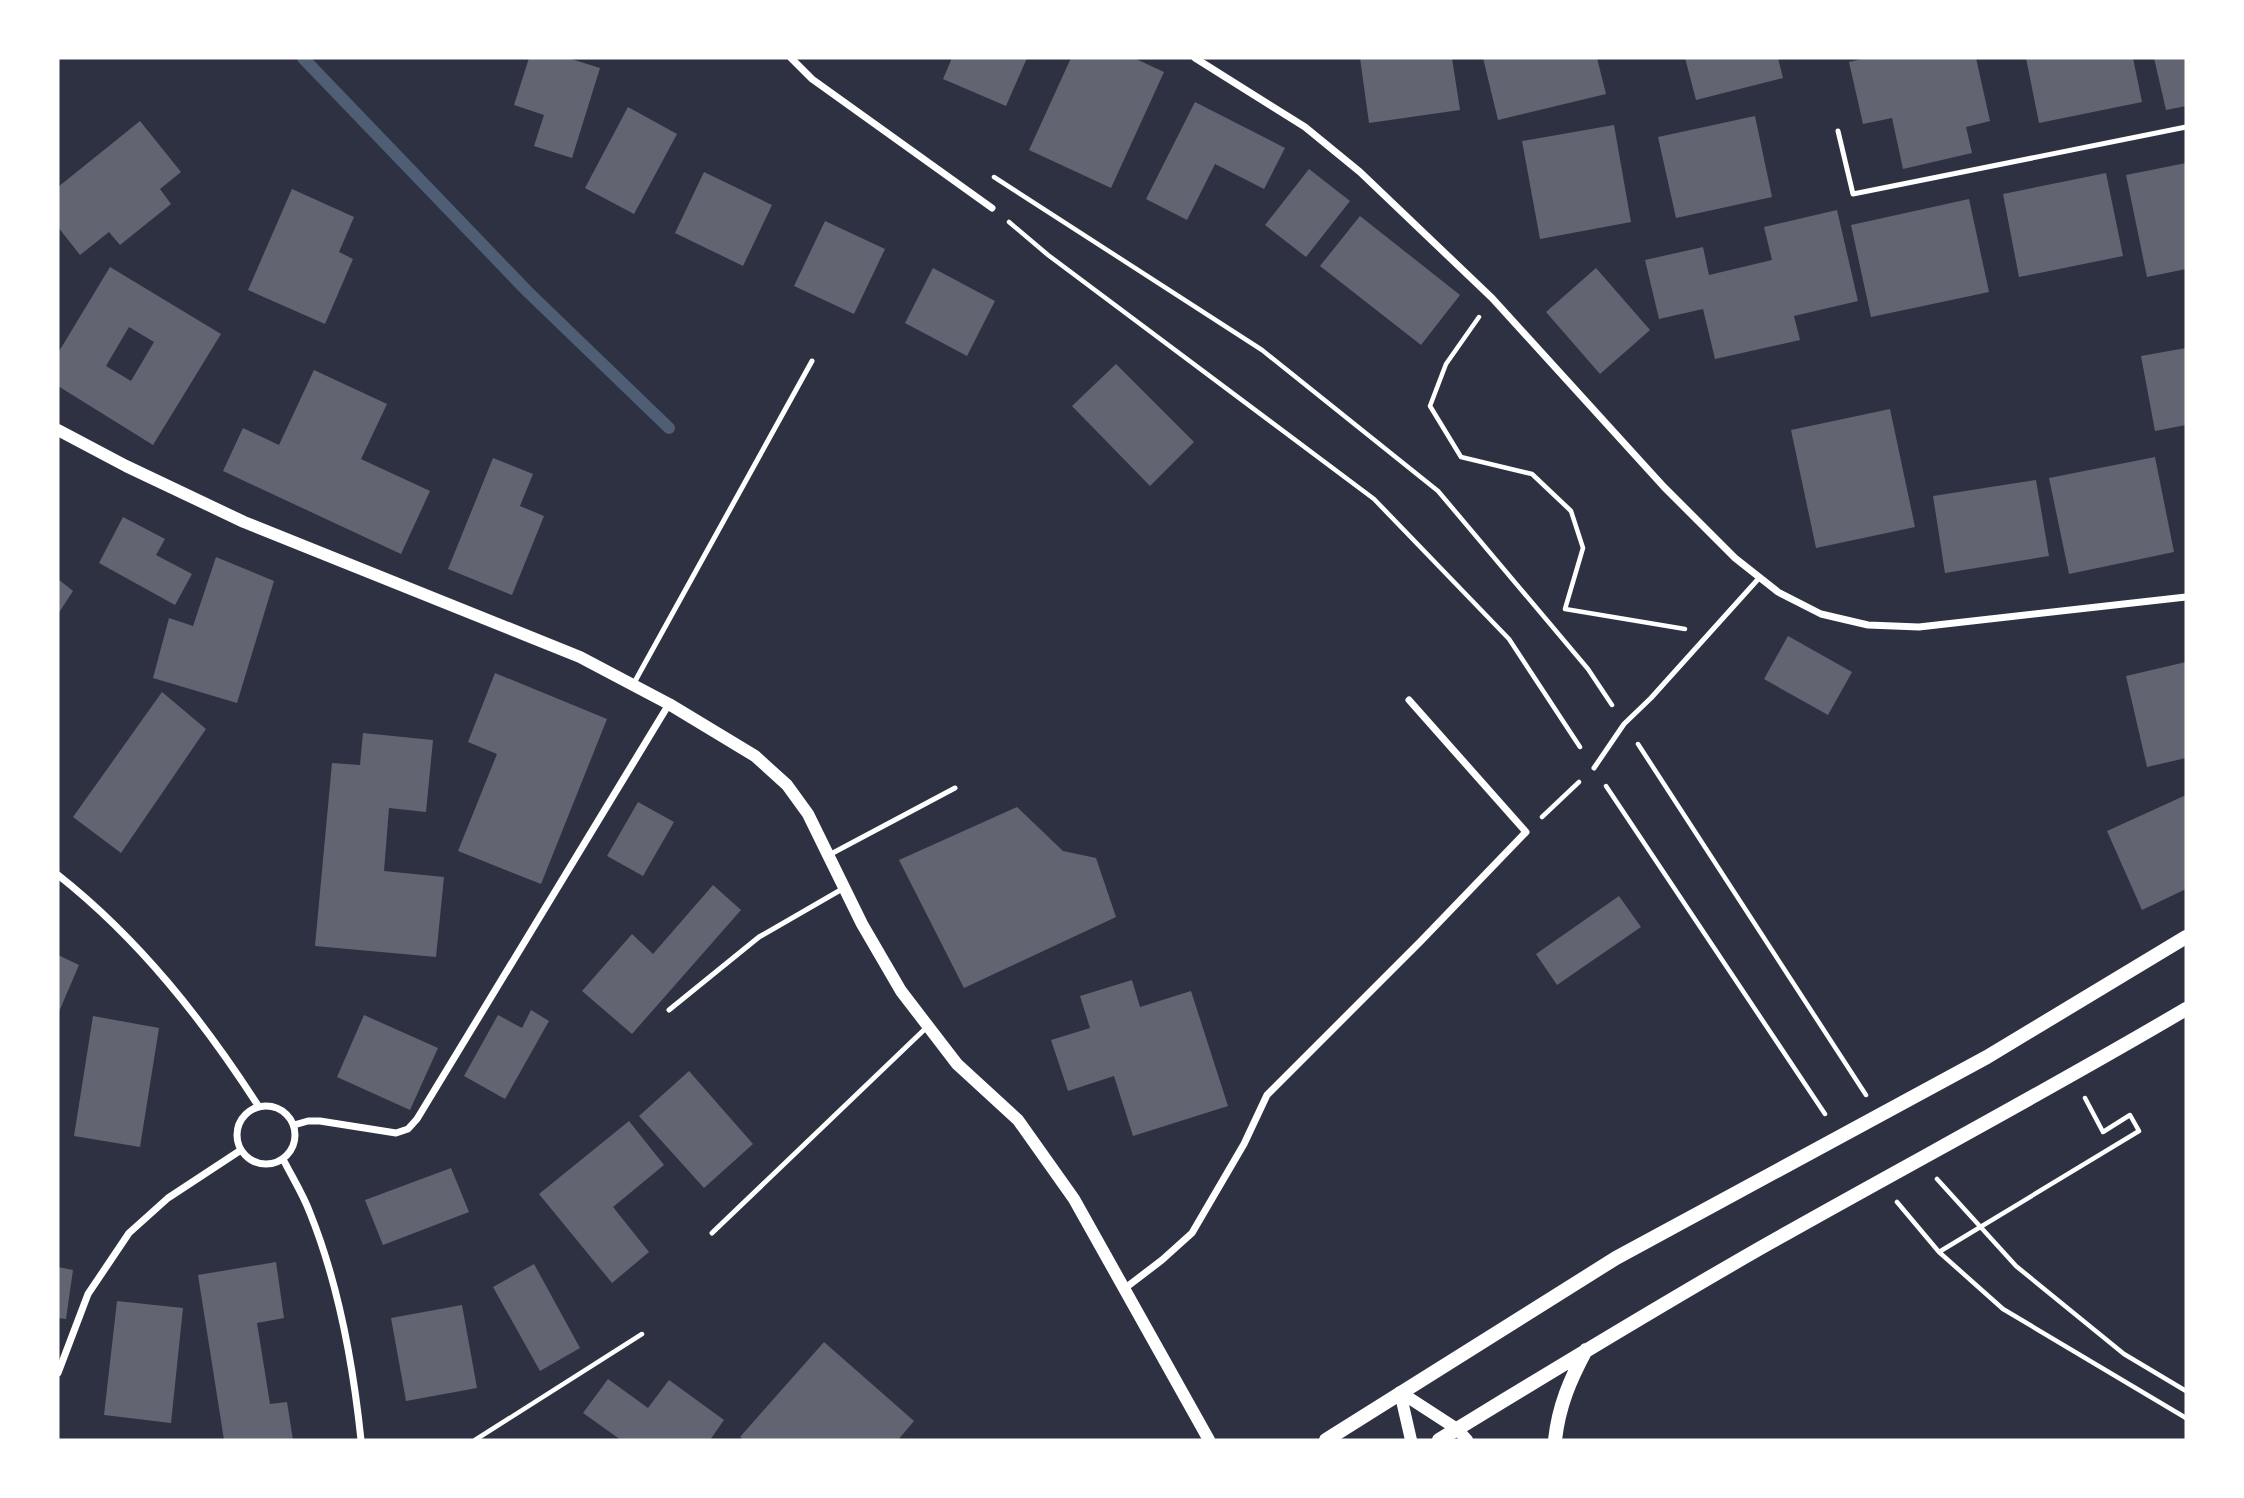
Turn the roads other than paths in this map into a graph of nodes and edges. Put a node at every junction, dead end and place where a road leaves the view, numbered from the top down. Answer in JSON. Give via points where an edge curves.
{"nodes":[{"id":1,"x":791,"y":58,"type":"edge"},
{"id":2,"x":1195,"y":58,"type":"edge"},
{"id":3,"x":2186,"y":127,"type":"edge"},
{"id":4,"x":1839,"y":131,"type":"dead end"},
{"id":5,"x":992,"y":208,"type":"road end"},
{"id":6,"x":812,"y":361,"type":"dead end"},
{"id":7,"x":58,"y":430,"type":"edge"},
{"id":8,"x":1760,"y":577,"type":"junction"},
{"id":9,"x":2186,"y":597,"type":"edge"},
{"id":10,"x":633,"y":685,"type":"junction"},
{"id":11,"x":1409,"y":700,"type":"dead end"},
{"id":12,"x":669,"y":704,"type":"junction"},
{"id":13,"x":1594,"y":768,"type":"road end"},
{"id":14,"x":955,"y":788,"type":"dead end"},
{"id":15,"x":829,"y":855,"type":"junction"},
{"id":16,"x":58,"y":875,"type":"edge"},
{"id":17,"x":845,"y":888,"type":"junction"},
{"id":18,"x":2186,"y":937,"type":"edge"},
{"id":19,"x":2186,"y":1009,"type":"edge"},
{"id":20,"x":669,"y":1010,"type":"dead end"},
{"id":21,"x":927,"y":1027,"type":"junction"},
{"id":22,"x":259,"y":1107,"type":"junction"},
{"id":23,"x":294,"y":1125,"type":"junction"},
{"id":24,"x":241,"y":1150,"type":"junction"},
{"id":25,"x":283,"y":1159,"type":"junction"},
{"id":26,"x":712,"y":1233,"type":"dead end"},
{"id":27,"x":1124,"y":1289,"type":"junction"},
{"id":28,"x":1586,"y":1350,"type":"junction"},
{"id":29,"x":58,"y":1373,"type":"edge"},
{"id":30,"x":1400,"y":1392,"type":"junction"},
{"id":31,"x":1462,"y":1435,"type":"edge"},
{"id":32,"x":361,"y":1440,"type":"edge"},
{"id":33,"x":1209,"y":1440,"type":"edge"},
{"id":34,"x":1326,"y":1440,"type":"edge"},
{"id":35,"x":1411,"y":1440,"type":"edge"},
{"id":36,"x":1439,"y":1440,"type":"edge"},
{"id":37,"x":1555,"y":1440,"type":"edge"}],
"edges":[{"from":1,"to":5,"type":"street","via":[[812,79]]},
{"from":2,"to":8,"type":"street","via":[[1305,127],[1360,172],[1492,298],[1664,487]]},
{"from":3,"to":4,"type":"lane","via":[[1853,194]]},
{"from":6,"to":10,"type":"lane"},
{"from":7,"to":10,"type":"street","via":[[244,522],[580,657]]},
{"from":8,"to":9,"type":"street","via":[[1821,614],[1868,625],[1919,627]]},
{"from":8,"to":13,"type":"lane","via":[[1624,724]]},
{"from":10,"to":12,"type":"street"},
{"from":11,"to":27,"type":"street","via":[[1526,832],[1266,1095],[1244,1144],[1192,1233]]},
{"from":12,"to":15,"type":"street","via":[[755,756],[787,785]]},
{"from":12,"to":23,"type":"street","via":[[417,1119],[396,1133],[320,1121]]},
{"from":14,"to":15,"type":"lane"},
{"from":15,"to":17,"type":"street"},
{"from":16,"to":22,"type":"street","via":[[96,906],[162,975],[225,1054]]},
{"from":17,"to":20,"type":"lane","via":[[759,937]]},
{"from":17,"to":21,"type":"street","via":[[901,991]]},
{"from":18,"to":30,"type":"main road","via":[[1987,1057],[1616,1258]]},
{"from":19,"to":28,"type":"main road"},
{"from":21,"to":26,"type":"lane"},
{"from":21,"to":27,"type":"street","via":[[957,1064],[1018,1120],[1074,1199]]},
{"from":22,"to":23,"type":"street","via":[[282,1110]]},
{"from":22,"to":24,"type":"street","via":[[239,1122]]},
{"from":23,"to":25,"type":"street","via":[[294,1145]]},
{"from":24,"to":25,"type":"street","via":[[247,1158],[265,1164]]},
{"from":24,"to":29,"type":"street","via":[[168,1198],[129,1233],[88,1294]]},
{"from":25,"to":32,"type":"street","via":[[310,1211],[331,1272],[355,1386]]},
{"from":27,"to":33,"type":"street"},
{"from":28,"to":31,"type":"main road"},
{"from":28,"to":37,"type":"main road","via":[[1567,1385]]},
{"from":30,"to":31,"type":"street"},
{"from":30,"to":34,"type":"main road"},
{"from":30,"to":35,"type":"street"},
{"from":31,"to":36,"type":"main road"}]}
